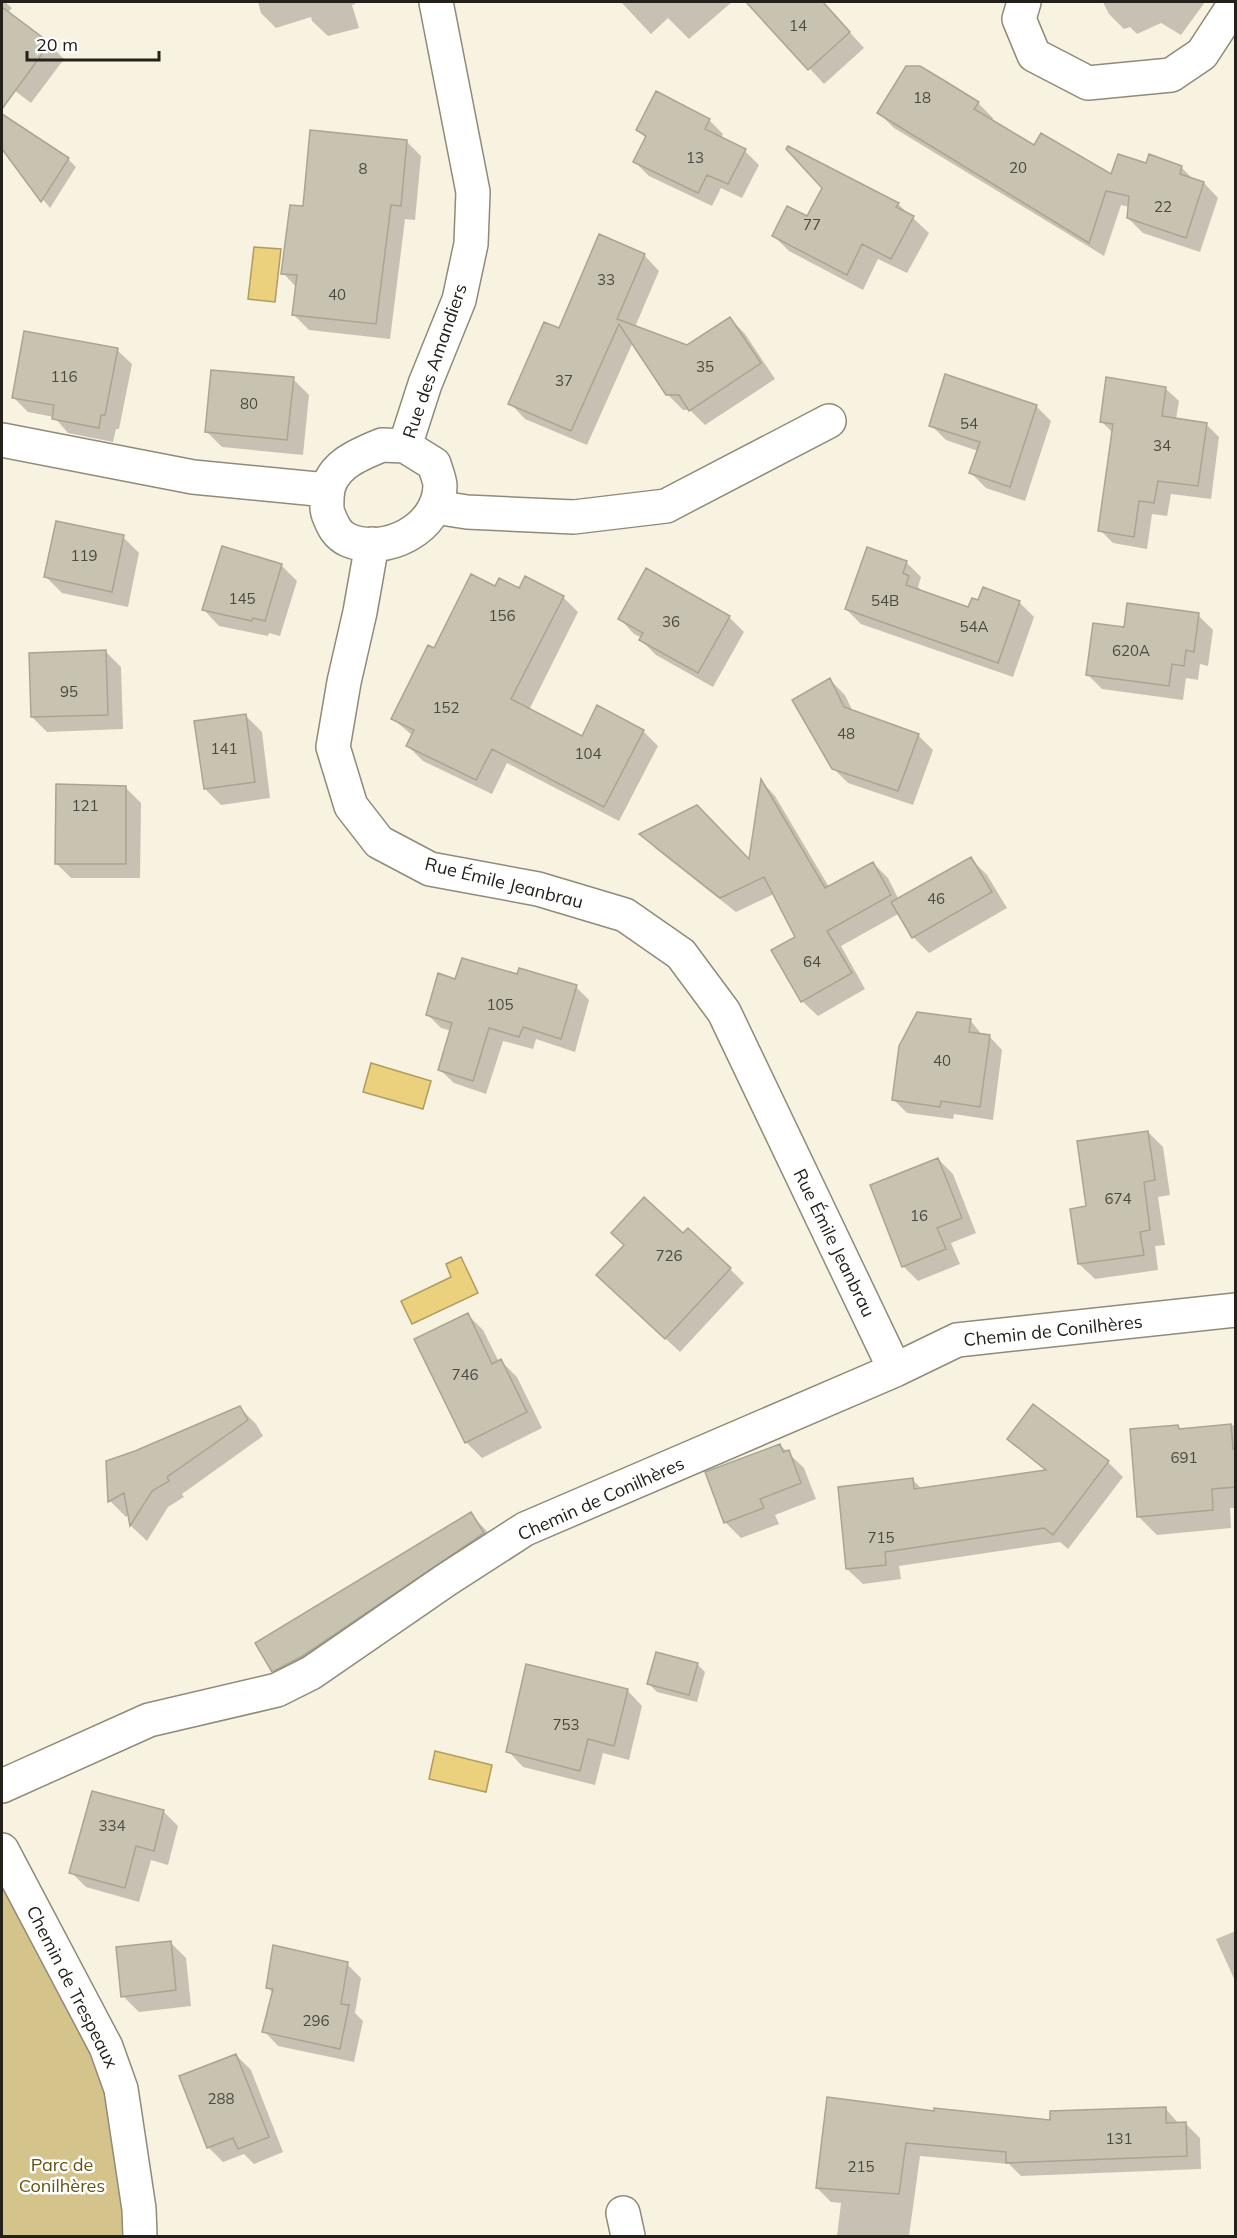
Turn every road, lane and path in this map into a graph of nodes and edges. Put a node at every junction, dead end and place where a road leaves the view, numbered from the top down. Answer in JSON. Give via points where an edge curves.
{"nodes":[{"id":1,"x":436,"y":2,"type":"edge"},
{"id":2,"x":1024,"y":2,"type":"edge"},
{"id":3,"x":1236,"y":2,"type":"edge"},
{"id":4,"x":829,"y":421,"type":"dead end"},
{"id":5,"x":2,"y":440,"type":"edge"},
{"id":6,"x":405,"y":446,"type":"junction"},
{"id":7,"x":327,"y":490,"type":"junction"},
{"id":8,"x":435,"y":507,"type":"junction"},
{"id":9,"x":372,"y":544,"type":"junction"},
{"id":10,"x":1236,"y":1310,"type":"edge"},
{"id":11,"x":895,"y":1370,"type":"junction"},
{"id":12,"x":2,"y":1786,"type":"edge"},
{"id":13,"x":2,"y":1850,"type":"edge"},
{"id":14,"x":140,"y":2236,"type":"edge"}],
"edges":[{"from":1,"to":6,"type":"street","name":"Rue des Amandiers","via":[[473,192],[471,244],[459,300]]},
{"from":2,"to":3,"type":"street","via":[[1019,19],[1034,55],[1088,83],[1171,75],[1202,54]]},
{"from":4,"to":8,"type":"street","via":[[666,506],[574,517]]},
{"from":5,"to":7,"type":"street","via":[[193,477]]},
{"from":6,"to":7,"type":"street","via":[[382,445],[354,457],[340,468]]},
{"from":6,"to":8,"type":"street","via":[[434,464],[440,486]]},
{"from":7,"to":9,"type":"street","via":[[327,512],[334,529],[345,539]]},
{"from":8,"to":9,"type":"street","via":[[429,519],[410,536]]},
{"from":9,"to":11,"type":"street","name":"Rue Émile Jeanbrau","via":[[333,747],[351,806],[379,842],[430,869],[538,889],[625,915],[681,954],[724,1012]]},
{"from":10,"to":11,"type":"street","name":"Chemin de Conilhères","via":[[957,1340]]},
{"from":11,"to":12,"type":"street","name":"Chemin de Conilhères","via":[[525,1529],[311,1673],[277,1690],[148,1720]]},
{"from":13,"to":14,"type":"street","name":"Chemin de Trespeaux","via":[[106,2047],[121,2089]]}]}
